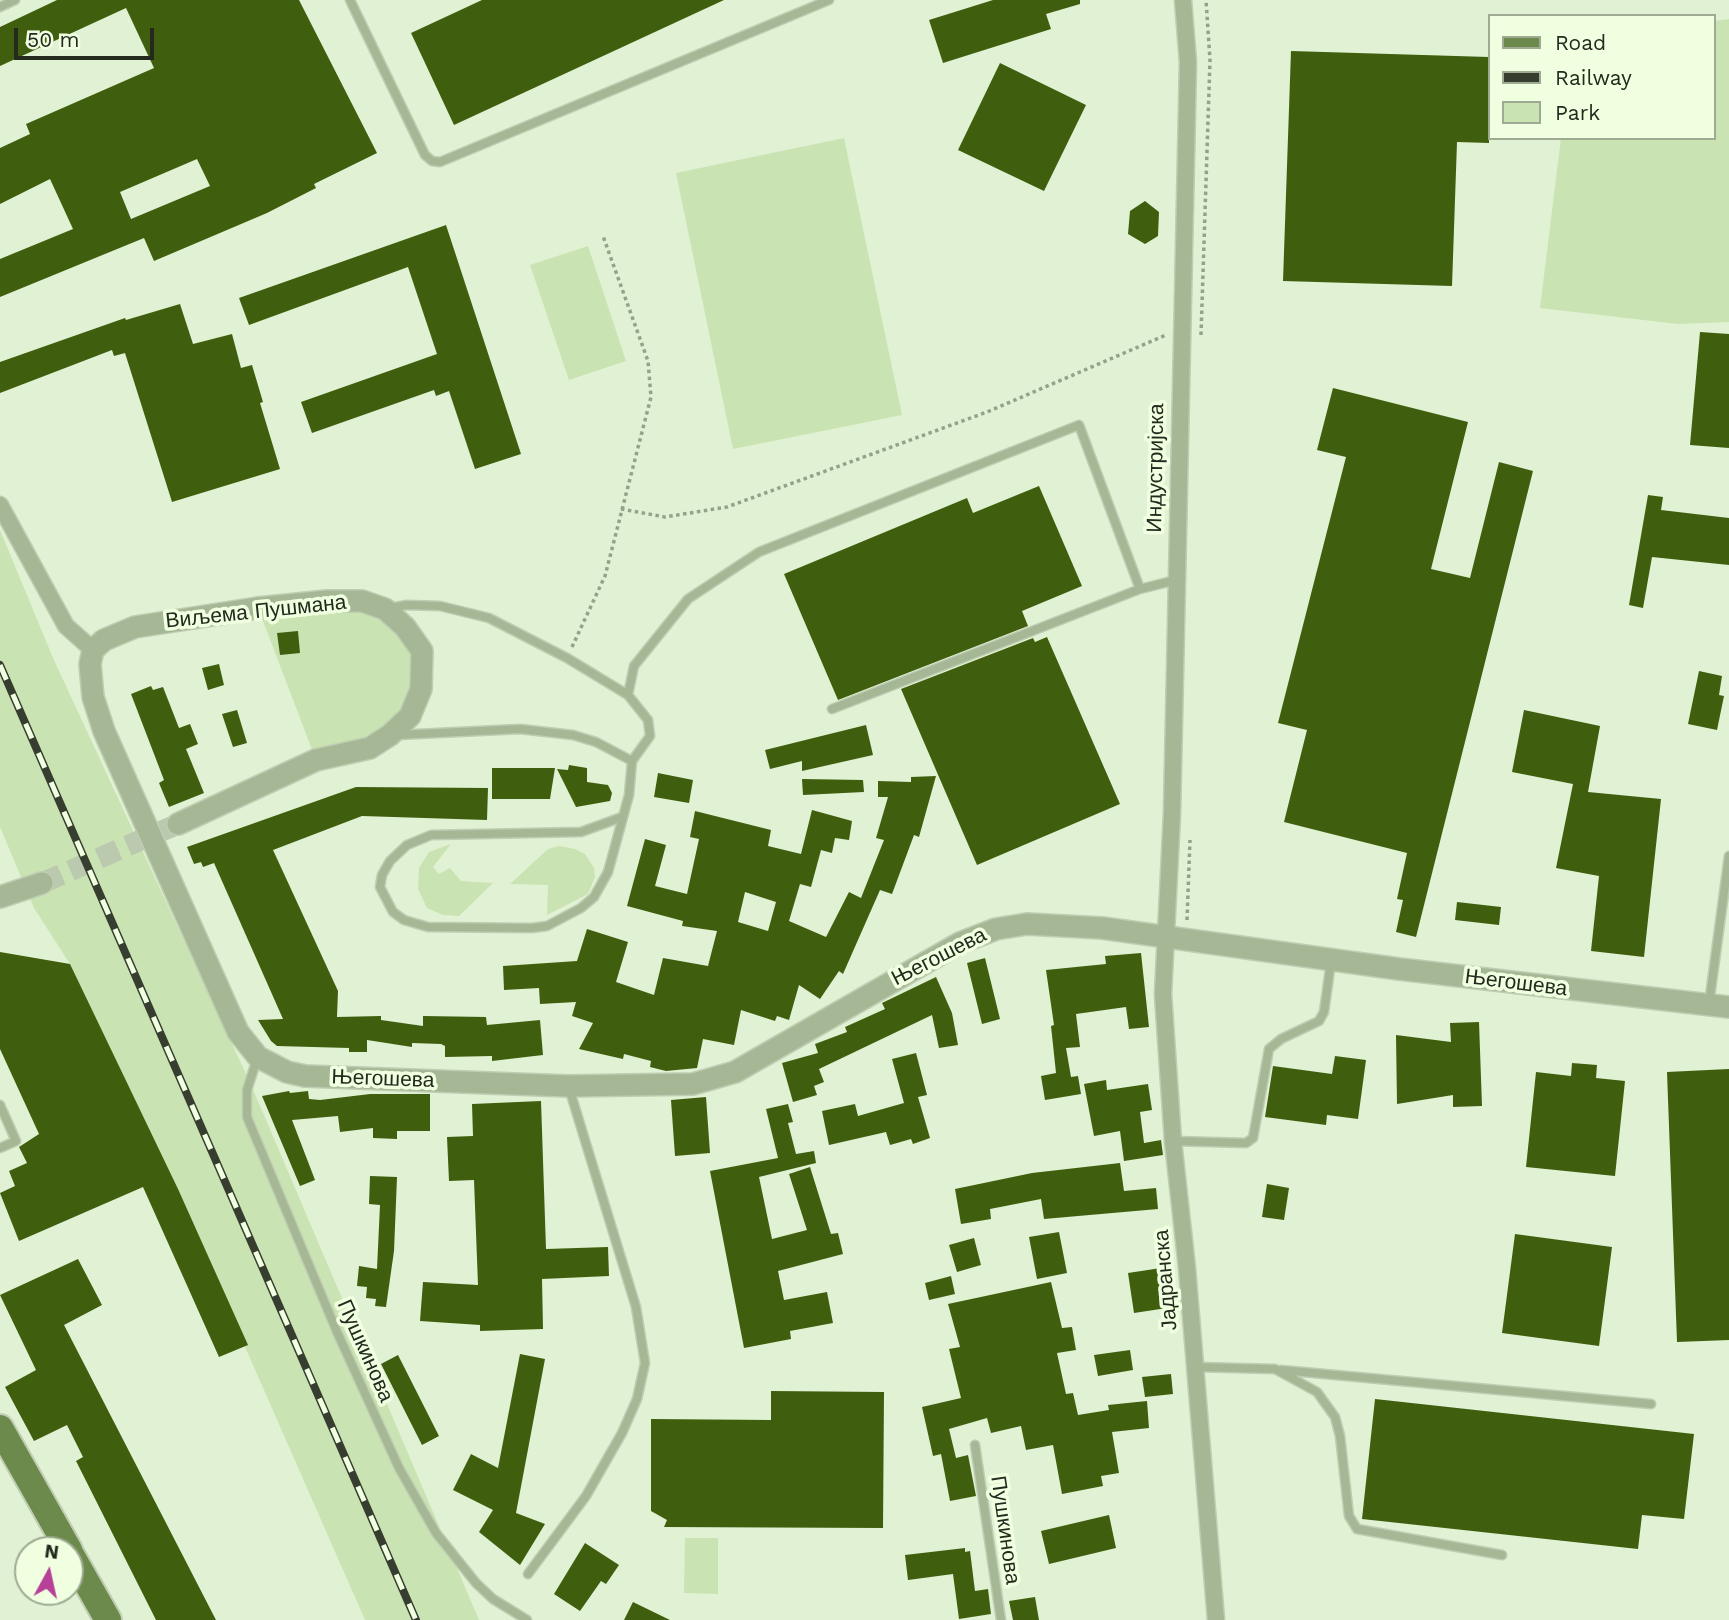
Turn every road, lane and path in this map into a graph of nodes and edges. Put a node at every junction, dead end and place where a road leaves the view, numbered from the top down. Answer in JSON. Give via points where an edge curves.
{"nodes":[{"id":1,"x":15,"y":0,"type":"edge"},
{"id":2,"x":351,"y":0,"type":"edge"},
{"id":3,"x":829,"y":0,"type":"edge"},
{"id":4,"x":1183,"y":0,"type":"edge"},
{"id":5,"x":0,"y":6,"type":"edge"},
{"id":6,"x":603,"y":236,"type":"dead end"},
{"id":7,"x":1180,"y":329,"type":"junction"},
{"id":8,"x":0,"y":505,"type":"edge"},
{"id":9,"x":621,"y":509,"type":"junction"},
{"id":10,"x":1175,"y":580,"type":"junction"},
{"id":11,"x":1140,"y":589,"type":"junction"},
{"id":12,"x":385,"y":609,"type":"junction"},
{"id":13,"x":93,"y":650,"type":"junction"},
{"id":14,"x":567,"y":658,"type":"junction"},
{"id":15,"x":628,"y":695,"type":"junction"},
{"id":16,"x":832,"y":709,"type":"dead end"},
{"id":17,"x":390,"y":735,"type":"junction"},
{"id":18,"x":632,"y":761,"type":"junction"},
{"id":19,"x":622,"y":817,"type":"junction"},
{"id":20,"x":178,"y":824,"type":"tunnel mouth"},
{"id":21,"x":1729,"y":856,"type":"edge"},
{"id":22,"x":41,"y":883,"type":"tunnel mouth"},
{"id":23,"x":0,"y":897,"type":"edge"},
{"id":24,"x":1165,"y":937,"type":"junction"},
{"id":25,"x":1331,"y":959,"type":"junction"},
{"id":26,"x":1719,"y":1006,"type":"edge"},
{"id":27,"x":258,"y":1057,"type":"junction"},
{"id":28,"x":568,"y":1086,"type":"junction"},
{"id":29,"x":0,"y":1105,"type":"edge"},
{"id":30,"x":1173,"y":1141,"type":"junction"},
{"id":31,"x":0,"y":1148,"type":"edge"},
{"id":32,"x":1195,"y":1367,"type":"junction"},
{"id":33,"x":1275,"y":1369,"type":"junction"},
{"id":34,"x":1651,"y":1404,"type":"dead end"},
{"id":35,"x":0,"y":1428,"type":"edge"},
{"id":36,"x":975,"y":1445,"type":"dead end"},
{"id":37,"x":61,"y":1536,"type":"edge"},
{"id":38,"x":1502,"y":1555,"type":"dead end"},
{"id":39,"x":528,"y":1574,"type":"dead end"},
{"id":40,"x":84,"y":1578,"type":"edge"},
{"id":41,"x":108,"y":1620,"type":"edge"},
{"id":42,"x":527,"y":1620,"type":"edge"},
{"id":43,"x":1001,"y":1620,"type":"edge"},
{"id":44,"x":1216,"y":1620,"type":"edge"}],
"edges":[{"from":1,"to":5,"type":"lane"},
{"from":2,"to":3,"type":"lane","via":[[425,155],[440,162]]},
{"from":4,"to":7,"type":"street","name":"Индустријска","via":[[1188,62]]},
{"from":6,"to":9,"type":"path","via":[[648,361],[652,397]]},
{"from":7,"to":9,"type":"path","via":[[987,412],[727,507],[664,517]]},
{"from":7,"to":10,"type":"street","name":"Индустријска"},
{"from":8,"to":13,"type":"street","via":[[66,626]]},
{"from":9,"to":14,"type":"path","via":[[606,576]]},
{"from":10,"to":11,"type":"lane"},
{"from":10,"to":24,"type":"street","name":"Индустријска","via":[[1172,813]]},
{"from":11,"to":15,"type":"lane","via":[[1079,425],[759,552],[688,599],[634,666]]},
{"from":11,"to":16,"type":"lane"},
{"from":12,"to":13,"type":"street","name":"Виљема Пушмана","via":[[362,601],[327,601],[178,619],[119,631]]},
{"from":12,"to":14,"type":"lane","via":[[440,606],[489,618]]},
{"from":12,"to":17,"type":"street","via":[[422,651],[424,668],[410,716]]},
{"from":13,"to":27,"type":"street","via":[[93,696],[104,731],[239,1032]]},
{"from":14,"to":15,"type":"lane"},
{"from":15,"to":18,"type":"lane","via":[[648,720],[650,736]]},
{"from":17,"to":18,"type":"lane","via":[[533,730],[596,742]]},
{"from":17,"to":20,"type":"street","via":[[370,748],[316,760]]},
{"from":18,"to":19,"type":"lane"},
{"from":19,"to":19,"type":"lane","via":[[581,832],[431,835],[407,845],[390,860],[380,887],[393,912],[428,927],[547,926],[594,897],[608,872]]},
{"from":21,"to":26,"type":"lane"},
{"from":22,"to":23,"type":"street"},
{"from":24,"to":25,"type":"street","name":"Његошева"},
{"from":24,"to":28,"type":"street","name":"Његошева","via":[[1059,925],[996,929],[938,955],[735,1072],[693,1084]]},
{"from":24,"to":30,"type":"street","name":"Јадранска","via":[[1163,994]]},
{"from":25,"to":26,"type":"street","name":"Његошева"},
{"from":25,"to":30,"type":"lane","via":[[1319,1021],[1269,1049],[1253,1138],[1246,1143]]},
{"from":27,"to":28,"type":"street","name":"Његошева","via":[[275,1068],[305,1076]]},
{"from":27,"to":42,"type":"lane","name":"Пушкинова","via":[[247,1090],[247,1117],[399,1468],[436,1533],[476,1583]]},
{"from":28,"to":39,"type":"lane","via":[[636,1307],[645,1363],[622,1433],[586,1496]]},
{"from":29,"to":31,"type":"lane","via":[[16,1141]]},
{"from":30,"to":32,"type":"street","name":"Јадранска"},
{"from":32,"to":33,"type":"lane"},
{"from":32,"to":44,"type":"street","name":"Јадранска"},
{"from":33,"to":34,"type":"lane"},
{"from":33,"to":38,"type":"lane","via":[[1308,1385],[1329,1406],[1340,1436],[1354,1527]]},
{"from":35,"to":37,"type":"main road"},
{"from":36,"to":43,"type":"lane","name":"Пушкинова"},
{"from":40,"to":41,"type":"main road"}]}
